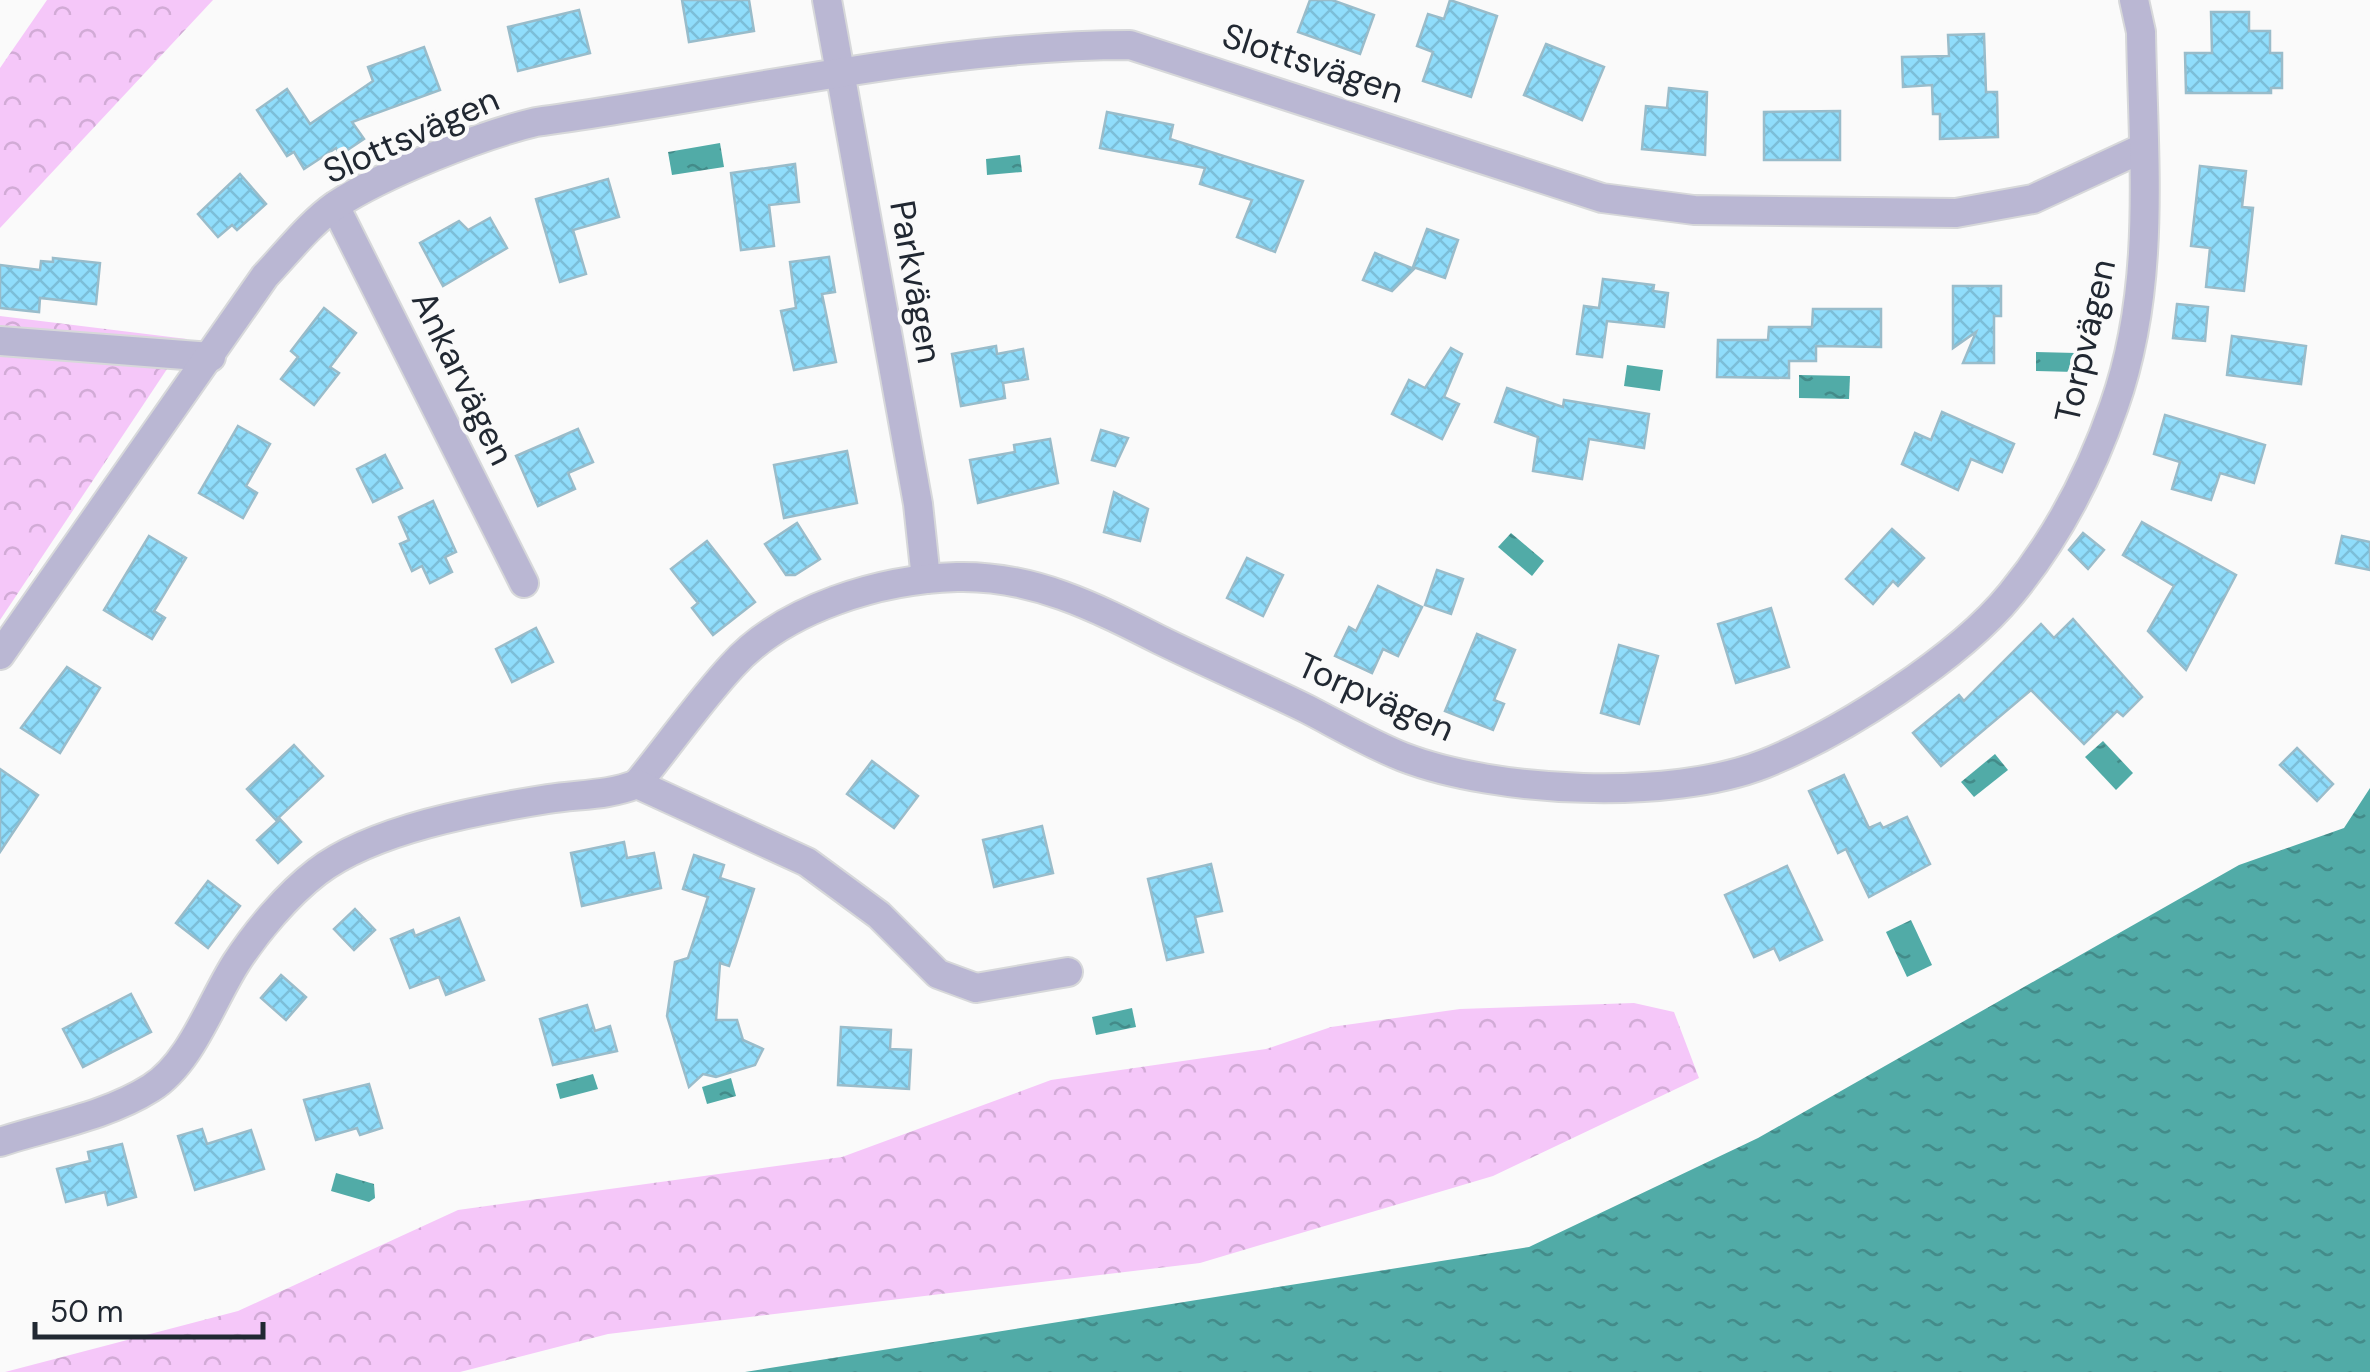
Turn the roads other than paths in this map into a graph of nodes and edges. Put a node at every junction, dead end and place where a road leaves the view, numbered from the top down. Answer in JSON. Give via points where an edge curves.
{"nodes":[{"id":1,"x":827,"y":0,"type":"edge"},
{"id":2,"x":2134,"y":0,"type":"edge"},
{"id":3,"x":841,"y":75,"type":"junction"},
{"id":4,"x":2143,"y":148,"type":"junction"},
{"id":5,"x":335,"y":206,"type":"junction"},
{"id":6,"x":0,"y":341,"type":"edge"},
{"id":7,"x":211,"y":357,"type":"junction"},
{"id":8,"x":926,"y":578,"type":"junction"},
{"id":9,"x":524,"y":582,"type":"dead end"},
{"id":10,"x":0,"y":654,"type":"edge"},
{"id":11,"x":637,"y":784,"type":"junction"},
{"id":12,"x":1068,"y":972,"type":"dead end"},
{"id":13,"x":0,"y":1142,"type":"edge"}],
"edges":[{"from":1,"to":3,"type":"street","name":"Parkvägen"},
{"from":2,"to":4,"type":"street","via":[[2141,32]]},
{"from":3,"to":4,"type":"street","name":"Slottsvägen","via":[[1130,45],[1602,198],[1694,210],[1956,213],[2034,199]]},
{"from":3,"to":5,"type":"street","name":"Slottsvägen","via":[[497,132]]},
{"from":3,"to":8,"type":"street","name":"Parkvägen"},
{"from":4,"to":8,"type":"street","name":"Torpvägen","via":[[2140,302],[2116,401],[2056,533],[2008,598],[1951,651],[1901,690],[1762,765],[1682,783],[1577,788],[1477,779],[1404,757],[1042,587],[999,578]]},
{"from":5,"to":7,"type":"street","name":"Slottsvägen","via":[[265,276]]},
{"from":5,"to":9,"type":"street","name":"Ankarvägen"},
{"from":6,"to":7,"type":"street"},
{"from":7,"to":10,"type":"street","name":"Slottsvägen"},
{"from":8,"to":11,"type":"street","name":"Torpvägen","via":[[830,604],[761,642],[734,663]]},
{"from":11,"to":12,"type":"street","via":[[808,862],[879,916],[938,974],[976,988]]},
{"from":11,"to":13,"type":"street","via":[[613,794],[496,807],[376,842],[317,872],[238,960],[181,1058],[154,1087],[116,1106]]}]}
